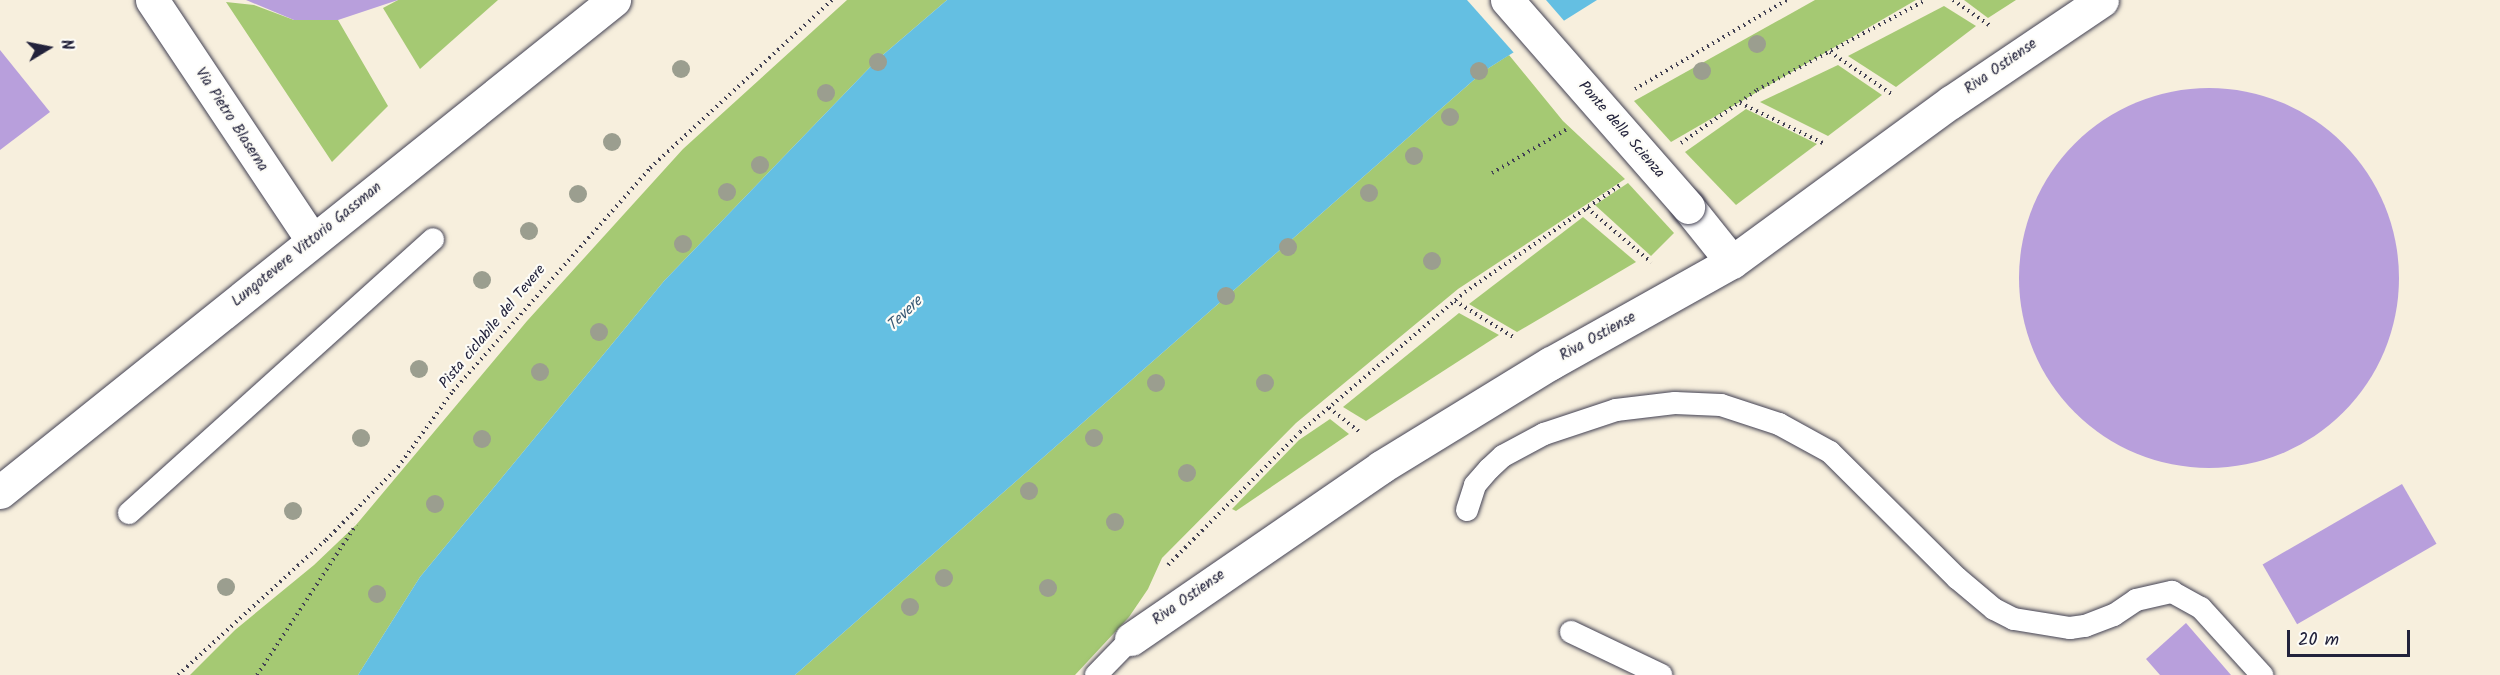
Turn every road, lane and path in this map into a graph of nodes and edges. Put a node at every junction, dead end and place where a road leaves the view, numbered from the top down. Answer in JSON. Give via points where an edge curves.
{"nodes":[{"id":1,"x":152,"y":0,"type":"edge"},
{"id":2,"x":614,"y":0,"type":"edge"},
{"id":3,"x":832,"y":0,"type":"edge"},
{"id":4,"x":1507,"y":0,"type":"edge"},
{"id":5,"x":1787,"y":0,"type":"edge"},
{"id":6,"x":1926,"y":0,"type":"edge"},
{"id":7,"x":1953,"y":0,"type":"edge"},
{"id":8,"x":2102,"y":0,"type":"edge"},
{"id":9,"x":1992,"y":27,"type":"dead end"},
{"id":10,"x":1830,"y":52,"type":"junction"},
{"id":11,"x":1624,"y":95,"type":"dead end"},
{"id":12,"x":1893,"y":95,"type":"dead end"},
{"id":13,"x":1740,"y":103,"type":"junction"},
{"id":14,"x":1574,"y":125,"type":"dead end"},
{"id":15,"x":1825,"y":144,"type":"dead end"},
{"id":16,"x":1673,"y":149,"type":"dead end"},
{"id":17,"x":1492,"y":172,"type":"dead end"},
{"id":18,"x":1625,"y":182,"type":"dead end"},
{"id":19,"x":1587,"y":208,"type":"junction"},
{"id":20,"x":433,"y":239,"type":"dead end"},
{"id":21,"x":312,"y":240,"type":"junction"},
{"id":22,"x":1651,"y":262,"type":"dead end"},
{"id":23,"x":1732,"y":262,"type":"junction"},
{"id":24,"x":1455,"y":301,"type":"junction"},
{"id":25,"x":1515,"y":338,"type":"dead end"},
{"id":26,"x":1329,"y":408,"type":"junction"},
{"id":27,"x":1361,"y":433,"type":"dead end"},
{"id":28,"x":0,"y":492,"type":"edge"},
{"id":29,"x":1467,"y":510,"type":"dead end"},
{"id":30,"x":129,"y":513,"type":"dead end"},
{"id":31,"x":356,"y":525,"type":"dead end"},
{"id":32,"x":1167,"y":566,"type":"dead end"},
{"id":33,"x":1571,"y":632,"type":"dead end"},
{"id":34,"x":1131,"y":639,"type":"joint"},
{"id":35,"x":178,"y":675,"type":"edge"},
{"id":36,"x":257,"y":675,"type":"edge"},
{"id":37,"x":1095,"y":675,"type":"edge"},
{"id":38,"x":1661,"y":675,"type":"edge"},
{"id":39,"x":2262,"y":675,"type":"edge"}],
"edges":[{"from":1,"to":21,"type":"street","name":"Via Pietro Blaserna"},
{"from":2,"to":21,"type":"street","name":"Lungotevere Vittorio Gassman"},
{"from":3,"to":35,"type":"path","name":"Pista ciclabile del Tevere","via":[[650,168],[468,374],[398,467],[326,540]]},
{"from":4,"to":23,"type":"street","name":"Ponte della Scienza","bridge":true},
{"from":5,"to":11,"type":"path"},
{"from":6,"to":10,"type":"path"},
{"from":7,"to":9,"type":"path"},
{"from":8,"to":23,"type":"street","name":"Riva Ostiense","via":[[1951,102]]},
{"from":10,"to":12,"type":"path"},
{"from":10,"to":13,"type":"path"},
{"from":13,"to":15,"type":"path"},
{"from":13,"to":16,"type":"path"},
{"from":14,"to":17,"type":"path"},
{"from":18,"to":19,"type":"path"},
{"from":19,"to":22,"type":"path"},
{"from":19,"to":24,"type":"path"},
{"from":20,"to":30,"type":"lane"},
{"from":21,"to":28,"type":"street","name":"Lungotevere Vittorio Gassman"},
{"from":23,"to":34,"type":"street","name":"Riva Ostiense","via":[[1551,363],[1381,466]]},
{"from":24,"to":25,"type":"path"},
{"from":24,"to":26,"type":"path"},
{"from":26,"to":27,"type":"path"},
{"from":26,"to":32,"type":"path"},
{"from":29,"to":39,"type":"lane","via":[[1475,484],[1489,469],[1503,456],[1544,434],[1616,410],[1675,403],[1721,405],[1770,420],[1830,452],[1957,578],[1994,609],[2014,619],[2070,628],[2085,626],[2114,615],[2136,600],[2172,592],[2201,608]]},
{"from":31,"to":36,"type":"path"},
{"from":33,"to":38,"type":"lane"},
{"from":34,"to":37,"type":"lane","name":"Riva Ostiense"}]}
